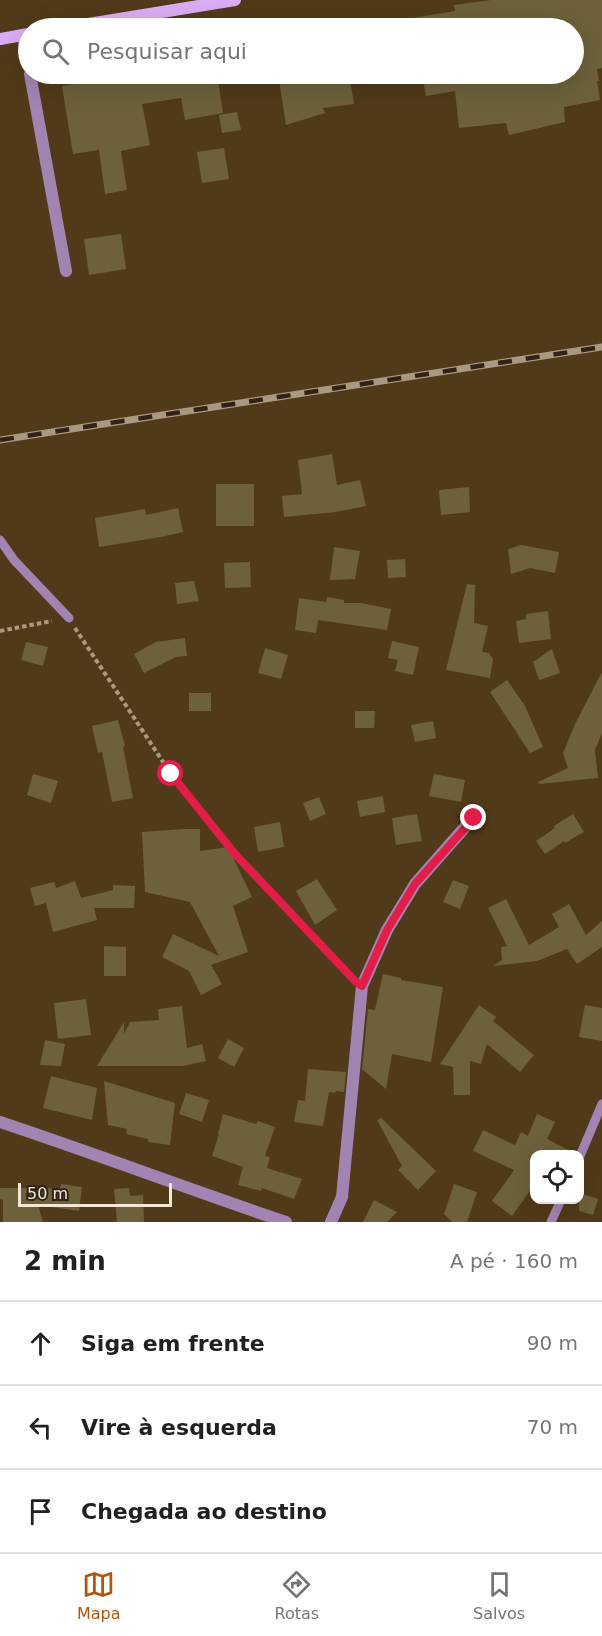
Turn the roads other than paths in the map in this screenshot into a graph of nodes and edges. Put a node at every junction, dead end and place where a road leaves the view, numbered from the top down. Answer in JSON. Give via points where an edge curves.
{"nodes":[{"id":1,"x":236,"y":0,"type":"edge"},
{"id":2,"x":125,"y":18,"type":"edge"},
{"id":3,"x":18,"y":36,"type":"edge"},
{"id":4,"x":0,"y":39,"type":"edge"},
{"id":5,"x":32,"y":84,"type":"edge"},
{"id":6,"x":66,"y":272,"type":"dead end"},
{"id":7,"x":0,"y":540,"type":"edge"},
{"id":8,"x":69,"y":618,"type":"road end"},
{"id":9,"x":474,"y":818,"type":"dead end"},
{"id":10,"x":602,"y":1104,"type":"edge"},
{"id":11,"x":0,"y":1122,"type":"edge"},
{"id":12,"x":582,"y":1150,"type":"edge"},
{"id":13,"x":559,"y":1204,"type":"edge"},
{"id":14,"x":286,"y":1222,"type":"edge"},
{"id":15,"x":331,"y":1222,"type":"edge"},
{"id":16,"x":551,"y":1222,"type":"edge"}],
"edges":[{"from":1,"to":2,"type":"main road"},
{"from":3,"to":4,"type":"main road"},
{"from":5,"to":6,"type":"street"},
{"from":7,"to":8,"type":"lane"},
{"from":9,"to":15,"type":"street","via":[[415,884],[387,930],[362,986],[342,1197]]},
{"from":10,"to":12,"type":"lane"},
{"from":11,"to":14,"type":"street"},
{"from":13,"to":16,"type":"lane"}]}
